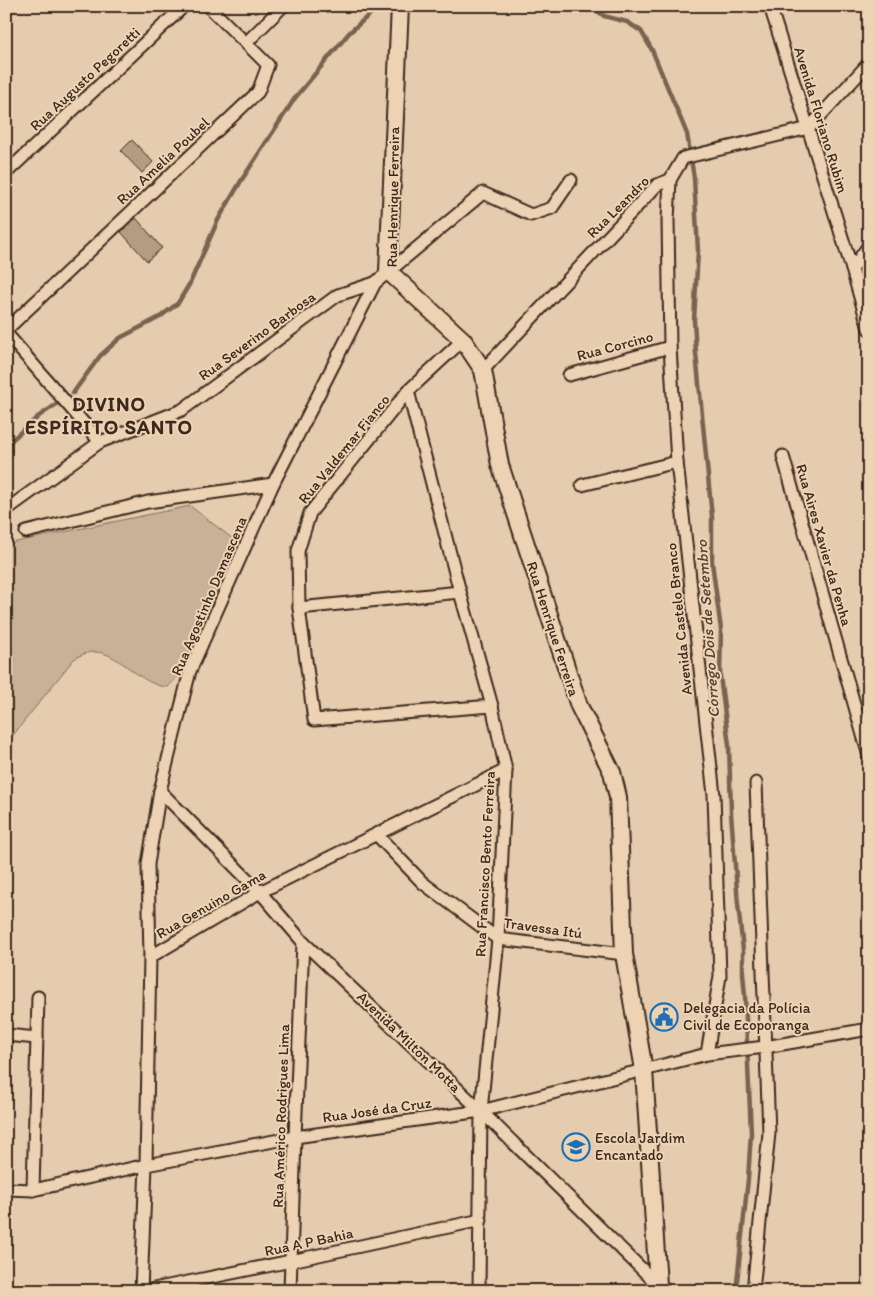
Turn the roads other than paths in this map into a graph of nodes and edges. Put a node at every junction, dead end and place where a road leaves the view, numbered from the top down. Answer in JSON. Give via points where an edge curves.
{"nodes":[{"id":1,"x":184,"y":6,"type":"edge"},
{"id":2,"x":208,"y":6,"type":"edge"},
{"id":3,"x":284,"y":6,"type":"edge"},
{"id":4,"x":400,"y":6,"type":"edge"},
{"id":5,"x":770,"y":6,"type":"edge"},
{"id":6,"x":246,"y":43,"type":"junction"},
{"id":7,"x":869,"y":63,"type":"edge"},
{"id":8,"x":809,"y":128,"type":"junction"},
{"id":9,"x":6,"y":173,"type":"edge"},
{"id":10,"x":571,"y":180,"type":"dead end"},
{"id":11,"x":670,"y":180,"type":"junction"},
{"id":12,"x":869,"y":245,"type":"edge"},
{"id":13,"x":852,"y":269,"type":"junction"},
{"id":14,"x":388,"y":271,"type":"junction"},
{"id":15,"x":375,"y":283,"type":"junction"},
{"id":16,"x":869,"y":329,"type":"edge"},
{"id":17,"x":6,"y":331,"type":"edge"},
{"id":18,"x":463,"y":340,"type":"junction"},
{"id":19,"x":670,"y":347,"type":"junction"},
{"id":20,"x":483,"y":370,"type":"junction"},
{"id":21,"x":569,"y":375,"type":"dead end"},
{"id":22,"x":408,"y":391,"type":"junction"},
{"id":23,"x":100,"y":442,"type":"junction"},
{"id":24,"x":783,"y":456,"type":"dead end"},
{"id":25,"x":677,"y":462,"type":"junction"},
{"id":26,"x":273,"y":484,"type":"junction"},
{"id":27,"x":582,"y":485,"type":"dead end"},
{"id":28,"x":6,"y":510,"type":"edge"},
{"id":29,"x":26,"y":532,"type":"dead end"},
{"id":30,"x":460,"y":592,"type":"junction"},
{"id":31,"x":299,"y":608,"type":"junction"},
{"id":32,"x":492,"y":706,"type":"junction"},
{"id":33,"x":869,"y":756,"type":"edge"},
{"id":34,"x":506,"y":770,"type":"junction"},
{"id":35,"x":756,"y":784,"type":"dead end"},
{"id":36,"x":160,"y":790,"type":"junction"},
{"id":37,"x":376,"y":834,"type":"junction"},
{"id":38,"x":260,"y":892,"type":"junction"},
{"id":39,"x":498,"y":939,"type":"junction"},
{"id":40,"x":303,"y":942,"type":"junction"},
{"id":41,"x":624,"y":954,"type":"junction"},
{"id":42,"x":150,"y":958,"type":"junction"},
{"id":43,"x":38,"y":997,"type":"dead end"},
{"id":44,"x":869,"y":1029,"type":"edge"},
{"id":45,"x":6,"y":1035,"type":"edge"},
{"id":46,"x":38,"y":1038,"type":"junction"},
{"id":47,"x":765,"y":1047,"type":"junction"},
{"id":48,"x":707,"y":1054,"type":"junction"},
{"id":49,"x":644,"y":1070,"type":"junction"},
{"id":50,"x":481,"y":1111,"type":"junction"},
{"id":51,"x":295,"y":1136,"type":"junction"},
{"id":52,"x":146,"y":1165,"type":"junction"},
{"id":53,"x":6,"y":1189,"type":"edge"},
{"id":54,"x":34,"y":1190,"type":"junction"},
{"id":55,"x":481,"y":1220,"type":"junction"},
{"id":56,"x":290,"y":1261,"type":"junction"},
{"id":57,"x":660,"y":1288,"type":"edge"},
{"id":58,"x":143,"y":1291,"type":"edge"},
{"id":59,"x":290,"y":1291,"type":"edge"},
{"id":60,"x":479,"y":1291,"type":"edge"},
{"id":61,"x":752,"y":1291,"type":"edge"}],
"edges":[{"from":1,"to":9,"type":"street","name":"Rua Augusto Pegoretti"},
{"from":2,"to":6,"type":"street","name":"Rua Amelia Poubel"},
{"from":3,"to":6,"type":"street"},
{"from":4,"to":14,"type":"street","name":"Rua Henrique Ferreira"},
{"from":5,"to":8,"type":"street","name":"Avenida Floriano Rubim"},
{"from":6,"to":17,"type":"street","name":"Rua Amelia Poubel","via":[[268,65],[258,92]]},
{"from":7,"to":8,"type":"street"},
{"from":8,"to":11,"type":"street","name":"Rua Leandro","via":[[684,158]]},
{"from":8,"to":13,"type":"street","name":"Avenida Floriano Rubim"},
{"from":10,"to":14,"type":"street","name":"Rua Agostinho Damascena","via":[[552,208],[531,215],[483,194]]},
{"from":11,"to":19,"type":"street","name":"Avenida Castelo Branco"},
{"from":11,"to":20,"type":"street","name":"Rua Leandro","via":[[657,185]]},
{"from":12,"to":13,"type":"street"},
{"from":13,"to":16,"type":"street","name":"Avenida Floriano Rubim"},
{"from":14,"to":15,"type":"street","name":"Rua Agostinho Damascena"},
{"from":14,"to":18,"type":"street","name":"Rua Henrique Ferreira"},
{"from":15,"to":23,"type":"street","name":"Rua Severino Barbosa","via":[[338,295],[182,410]]},
{"from":15,"to":26,"type":"street","name":"Rua Agostinho Damascena"},
{"from":17,"to":23,"type":"street"},
{"from":18,"to":20,"type":"street","name":"Rua Henrique Ferreira"},
{"from":18,"to":22,"type":"street","name":"Rua Valdemar Fianco"},
{"from":19,"to":21,"type":"street","name":"Rua Corcino"},
{"from":19,"to":25,"type":"street","name":"Avenida Castelo Branco"},
{"from":20,"to":41,"type":"street","name":"Rua Henrique Ferreira","via":[[500,465],[579,706],[612,772],[618,797]]},
{"from":22,"to":30,"type":"street","name":"Rua Francisco Bento Ferreira"},
{"from":22,"to":31,"type":"street","name":"Rua Valdemar Fianco","via":[[310,514],[298,551]]},
{"from":23,"to":28,"type":"street","name":"Rua Severino Barbosa"},
{"from":24,"to":33,"type":"street","name":"Rua Aires Xavier da Penha"},
{"from":25,"to":27,"type":"street"},
{"from":25,"to":48,"type":"street","name":"Avenida Castelo Branco","via":[[714,795],[720,976]]},
{"from":26,"to":29,"type":"street","via":[[148,502]]},
{"from":26,"to":36,"type":"street","name":"Rua Agostinho Damascena","via":[[190,671]]},
{"from":30,"to":31,"type":"street"},
{"from":30,"to":32,"type":"street","name":"Rua Francisco Bento Ferreira"},
{"from":31,"to":32,"type":"street","name":"Rua Valdemar Fianco","via":[[314,720]]},
{"from":32,"to":34,"type":"street","name":"Rua Francisco Bento Ferreira"},
{"from":34,"to":37,"type":"street","name":"Rua Genuino Gama"},
{"from":34,"to":39,"type":"street","name":"Rua Francisco Bento Ferreira"},
{"from":35,"to":47,"type":"street"},
{"from":36,"to":38,"type":"street","name":"Avenida Milton Motta"},
{"from":36,"to":42,"type":"street","name":"Rua Agostinho Damascena","via":[[148,864]]},
{"from":37,"to":38,"type":"street","name":"Rua Genuino Gama"},
{"from":37,"to":39,"type":"street","name":"Travessa Itú","via":[[423,883]]},
{"from":38,"to":40,"type":"street","name":"Avenida Milton Motta"},
{"from":38,"to":42,"type":"street","name":"Rua Genuino Gama"},
{"from":39,"to":41,"type":"street","name":"Travessa Itú"},
{"from":39,"to":50,"type":"street","name":"Rua Francisco Bento Ferreira"},
{"from":40,"to":50,"type":"street","name":"Avenida Milton Motta"},
{"from":40,"to":51,"type":"street","name":"Rua Américo Rodrigues Lima"},
{"from":41,"to":49,"type":"street","name":"Rua Henrique Ferreira"},
{"from":42,"to":52,"type":"street","name":"Rua Genuino Gama"},
{"from":43,"to":46,"type":"street"},
{"from":44,"to":47,"type":"street","name":"Rua José da Cruz"},
{"from":45,"to":46,"type":"street"},
{"from":46,"to":54,"type":"street"},
{"from":47,"to":48,"type":"street","name":"Rua José da Cruz"},
{"from":47,"to":61,"type":"street","via":[[769,1133]]},
{"from":48,"to":49,"type":"street","name":"Rua José da Cruz"},
{"from":49,"to":50,"type":"street","name":"Rua José da Cruz"},
{"from":49,"to":57,"type":"street","name":"Rua Henrique Ferreira"},
{"from":50,"to":51,"type":"street","name":"Rua José da Cruz"},
{"from":50,"to":55,"type":"street","name":"Rua Francisco Bento Ferreira"},
{"from":50,"to":57,"type":"street","name":"Avenida Milton Motta"},
{"from":51,"to":52,"type":"street","name":"Rua José da Cruz"},
{"from":51,"to":56,"type":"street","name":"Rua Américo Rodrigues Lima"},
{"from":52,"to":54,"type":"street","name":"Rua José da Cruz"},
{"from":52,"to":58,"type":"street","name":"Rua Genuino Gama"},
{"from":53,"to":54,"type":"street","name":"Rua José da Cruz"},
{"from":55,"to":56,"type":"street","name":"Rua A P Bahia"},
{"from":55,"to":60,"type":"street","name":"Rua Francisco Bento Ferreira"},
{"from":56,"to":58,"type":"street","name":"Rua A P Bahia"},
{"from":56,"to":59,"type":"street","name":"Rua Américo Rodrigues Lima"}]}
